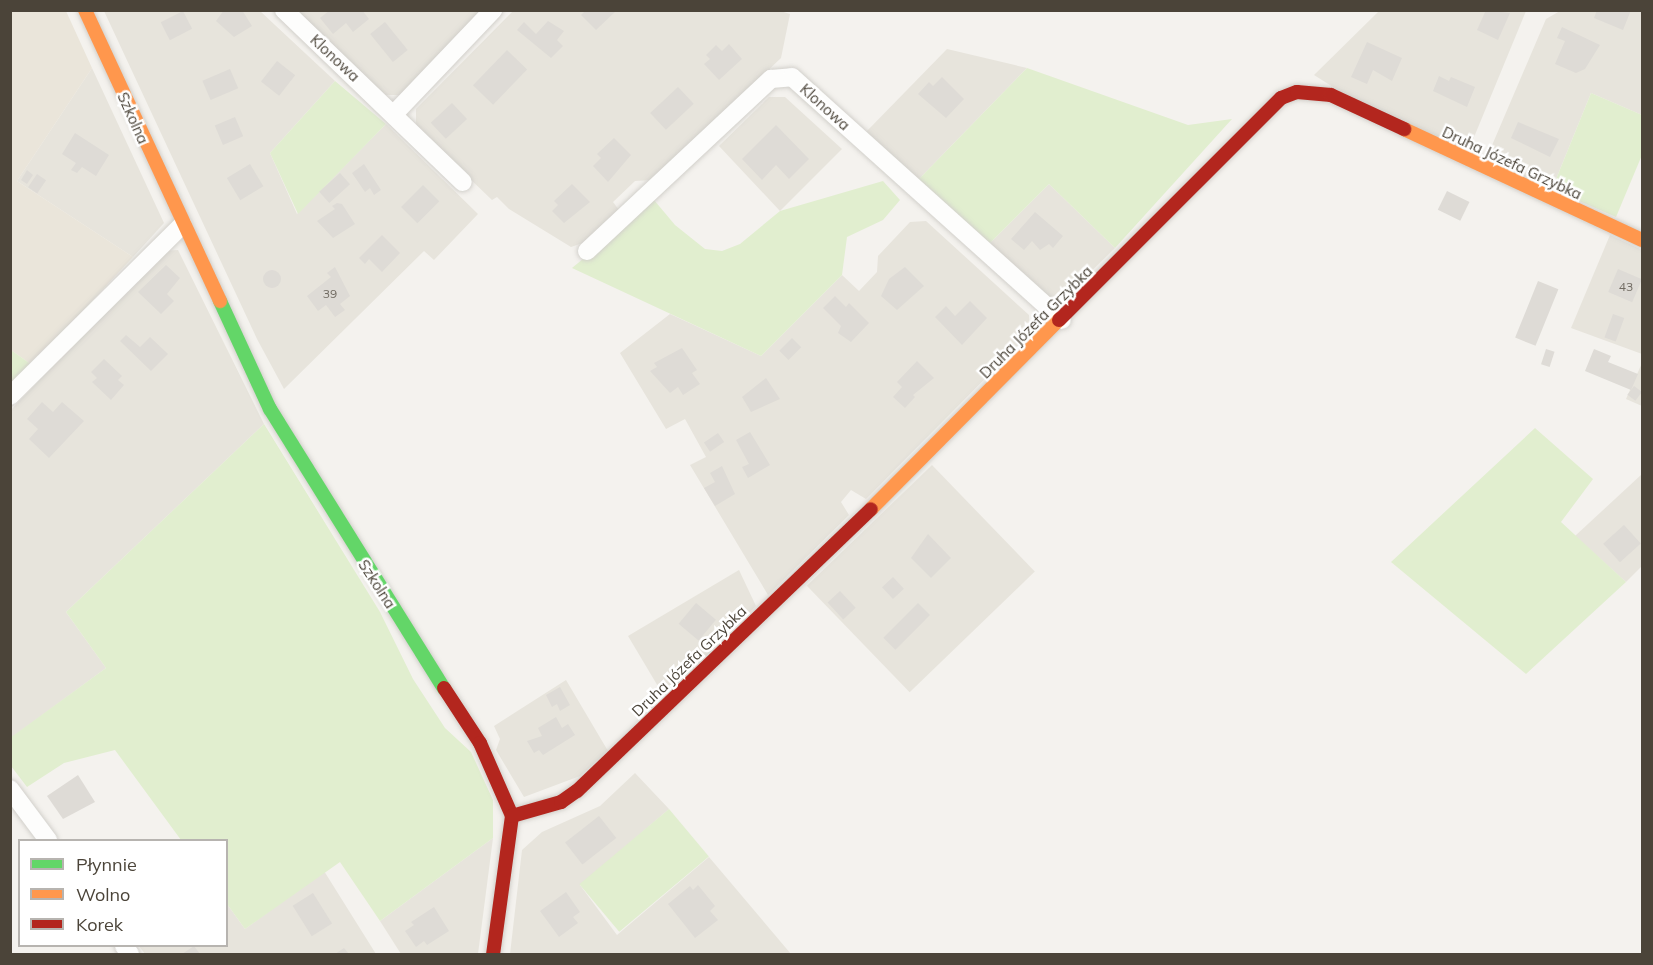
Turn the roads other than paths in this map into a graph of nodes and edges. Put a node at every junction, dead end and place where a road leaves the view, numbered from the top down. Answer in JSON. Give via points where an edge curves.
{"nodes":[{"id":1,"x":85,"y":10,"type":"edge"},
{"id":2,"x":284,"y":10,"type":"edge"},
{"id":3,"x":493,"y":10,"type":"edge"},
{"id":4,"x":394,"y":114,"type":"junction"},
{"id":5,"x":463,"y":182,"type":"dead end"},
{"id":6,"x":182,"y":225,"type":"junction"},
{"id":7,"x":1642,"y":240,"type":"edge"},
{"id":8,"x":586,"y":251,"type":"dead end"},
{"id":9,"x":1062,"y":320,"type":"junction"},
{"id":10,"x":10,"y":396,"type":"edge"},
{"id":11,"x":10,"y":789,"type":"edge"},
{"id":12,"x":512,"y":816,"type":"junction"},
{"id":13,"x":47,"y":839,"type":"edge"},
{"id":14,"x":493,"y":954,"type":"edge"}],
"edges":[{"from":1,"to":6,"type":"street","name":"Szkolna"},
{"from":2,"to":4,"type":"street","name":"Klonowa"},
{"from":3,"to":4,"type":"street"},
{"from":4,"to":5,"type":"street","name":"Klonowa"},
{"from":6,"to":10,"type":"street"},
{"from":6,"to":12,"type":"street","name":"Szkolna","via":[[270,409],[334,517],[480,743]]},
{"from":7,"to":9,"type":"street","name":"Druha Józefa Grzybka","via":[[1331,95],[1297,92],[1268,108]]},
{"from":8,"to":9,"type":"street","name":"Klonowa","via":[[771,79],[792,77]]},
{"from":9,"to":12,"type":"street","name":"Druha Józefa Grzybka","via":[[577,791],[561,802]]},
{"from":11,"to":13,"type":"street"},
{"from":12,"to":14,"type":"street"}]}
